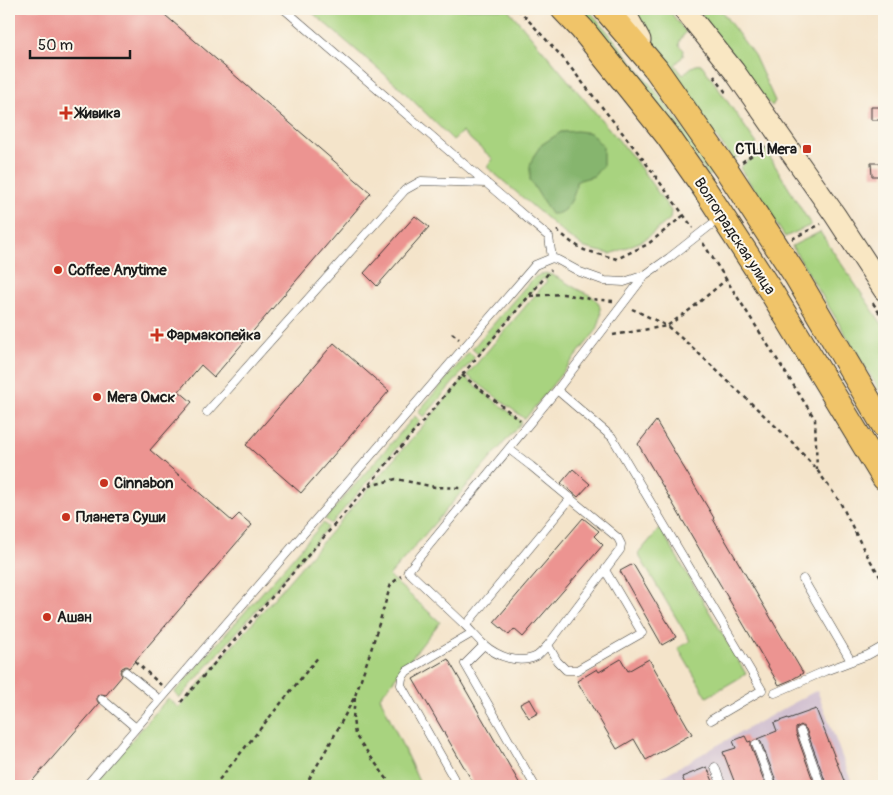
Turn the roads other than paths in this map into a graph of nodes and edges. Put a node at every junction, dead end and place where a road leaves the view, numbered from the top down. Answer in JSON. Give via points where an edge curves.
{"nodes":[{"id":1,"x":284,"y":9,"type":"edge"},
{"id":2,"x":563,"y":9,"type":"edge"},
{"id":3,"x":605,"y":9,"type":"edge"},
{"id":4,"x":623,"y":9,"type":"edge"},
{"id":5,"x":692,"y":14,"type":"edge"},
{"id":6,"x":656,"y":69,"type":"junction"},
{"id":7,"x":486,"y":183,"type":"junction"},
{"id":8,"x":723,"y":216,"type":"junction"},
{"id":9,"x":555,"y":259,"type":"junction"},
{"id":10,"x":645,"y":275,"type":"junction"},
{"id":11,"x":884,"y":290,"type":"edge"},
{"id":12,"x":557,"y":390,"type":"junction"},
{"id":13,"x":207,"y":412,"type":"dead end"},
{"id":14,"x":883,"y":423,"type":"edge"},
{"id":15,"x":509,"y":449,"type":"junction"},
{"id":16,"x":884,"y":478,"type":"edge"},
{"id":17,"x":571,"y":498,"type":"junction"},
{"id":18,"x":605,"y":570,"type":"junction"},
{"id":19,"x":803,"y":579,"type":"dead end"},
{"id":20,"x":466,"y":625,"type":"junction"},
{"id":21,"x":472,"y":632,"type":"junction"},
{"id":22,"x":484,"y":645,"type":"junction"},
{"id":23,"x":548,"y":645,"type":"junction"},
{"id":24,"x":884,"y":646,"type":"edge"},
{"id":25,"x":851,"y":661,"type":"junction"},
{"id":26,"x":126,"y":672,"type":"dead end"},
{"id":27,"x":775,"y":693,"type":"dead end"},
{"id":28,"x":102,"y":700,"type":"dead end"},
{"id":29,"x":160,"y":700,"type":"junction"},
{"id":30,"x":711,"y":720,"type":"dead end"},
{"id":31,"x":136,"y":728,"type":"junction"},
{"id":32,"x":801,"y":731,"type":"dead end"},
{"id":33,"x":756,"y":744,"type":"dead end"},
{"id":34,"x":715,"y":767,"type":"dead end"},
{"id":35,"x":86,"y":786,"type":"edge"},
{"id":36,"x":458,"y":786,"type":"edge"},
{"id":37,"x":535,"y":786,"type":"edge"},
{"id":38,"x":722,"y":786,"type":"edge"},
{"id":39,"x":772,"y":786,"type":"edge"},
{"id":40,"x":821,"y":786,"type":"edge"}],
"edges":[{"from":1,"to":7,"type":"lane"},
{"from":2,"to":8,"type":"main road","name":"Волгоградская улица","via":[[667,135]]},
{"from":3,"to":6,"type":"main road","name":"Волгоградская улица"},
{"from":4,"to":6,"type":"main road"},
{"from":5,"to":11,"type":"main road"},
{"from":6,"to":14,"type":"main road","name":"Волгоградская улица","via":[[778,247]]},
{"from":7,"to":9,"type":"lane","via":[[549,237]]},
{"from":7,"to":13,"type":"lane","via":[[421,181],[405,190]]},
{"from":8,"to":10,"type":"lane"},
{"from":8,"to":16,"type":"main road","name":"Волгоградская улица"},
{"from":9,"to":10,"type":"lane","via":[[605,281],[624,282]]},
{"from":9,"to":29,"type":"lane","via":[[535,265]]},
{"from":10,"to":12,"type":"lane"},
{"from":12,"to":15,"type":"lane"},
{"from":12,"to":30,"type":"lane","via":[[612,437],[762,690]]},
{"from":15,"to":17,"type":"lane"},
{"from":15,"to":20,"type":"lane","via":[[408,571]]},
{"from":17,"to":18,"type":"lane","via":[[621,544]]},
{"from":17,"to":20,"type":"lane"},
{"from":18,"to":23,"type":"lane"},
{"from":18,"to":23,"type":"lane","via":[[642,632],[577,670],[566,670]]},
{"from":19,"to":25,"type":"lane"},
{"from":20,"to":21,"type":"lane"},
{"from":21,"to":22,"type":"lane"},
{"from":21,"to":36,"type":"lane","via":[[408,671],[401,685]]},
{"from":22,"to":23,"type":"lane","via":[[510,659],[524,660],[538,655]]},
{"from":22,"to":37,"type":"lane","via":[[465,664]]},
{"from":24,"to":25,"type":"lane"},
{"from":25,"to":27,"type":"lane"},
{"from":26,"to":29,"type":"lane"},
{"from":28,"to":31,"type":"lane"},
{"from":29,"to":31,"type":"lane"},
{"from":31,"to":35,"type":"lane"},
{"from":32,"to":40,"type":"lane"},
{"from":33,"to":39,"type":"lane"},
{"from":34,"to":38,"type":"lane"}]}
